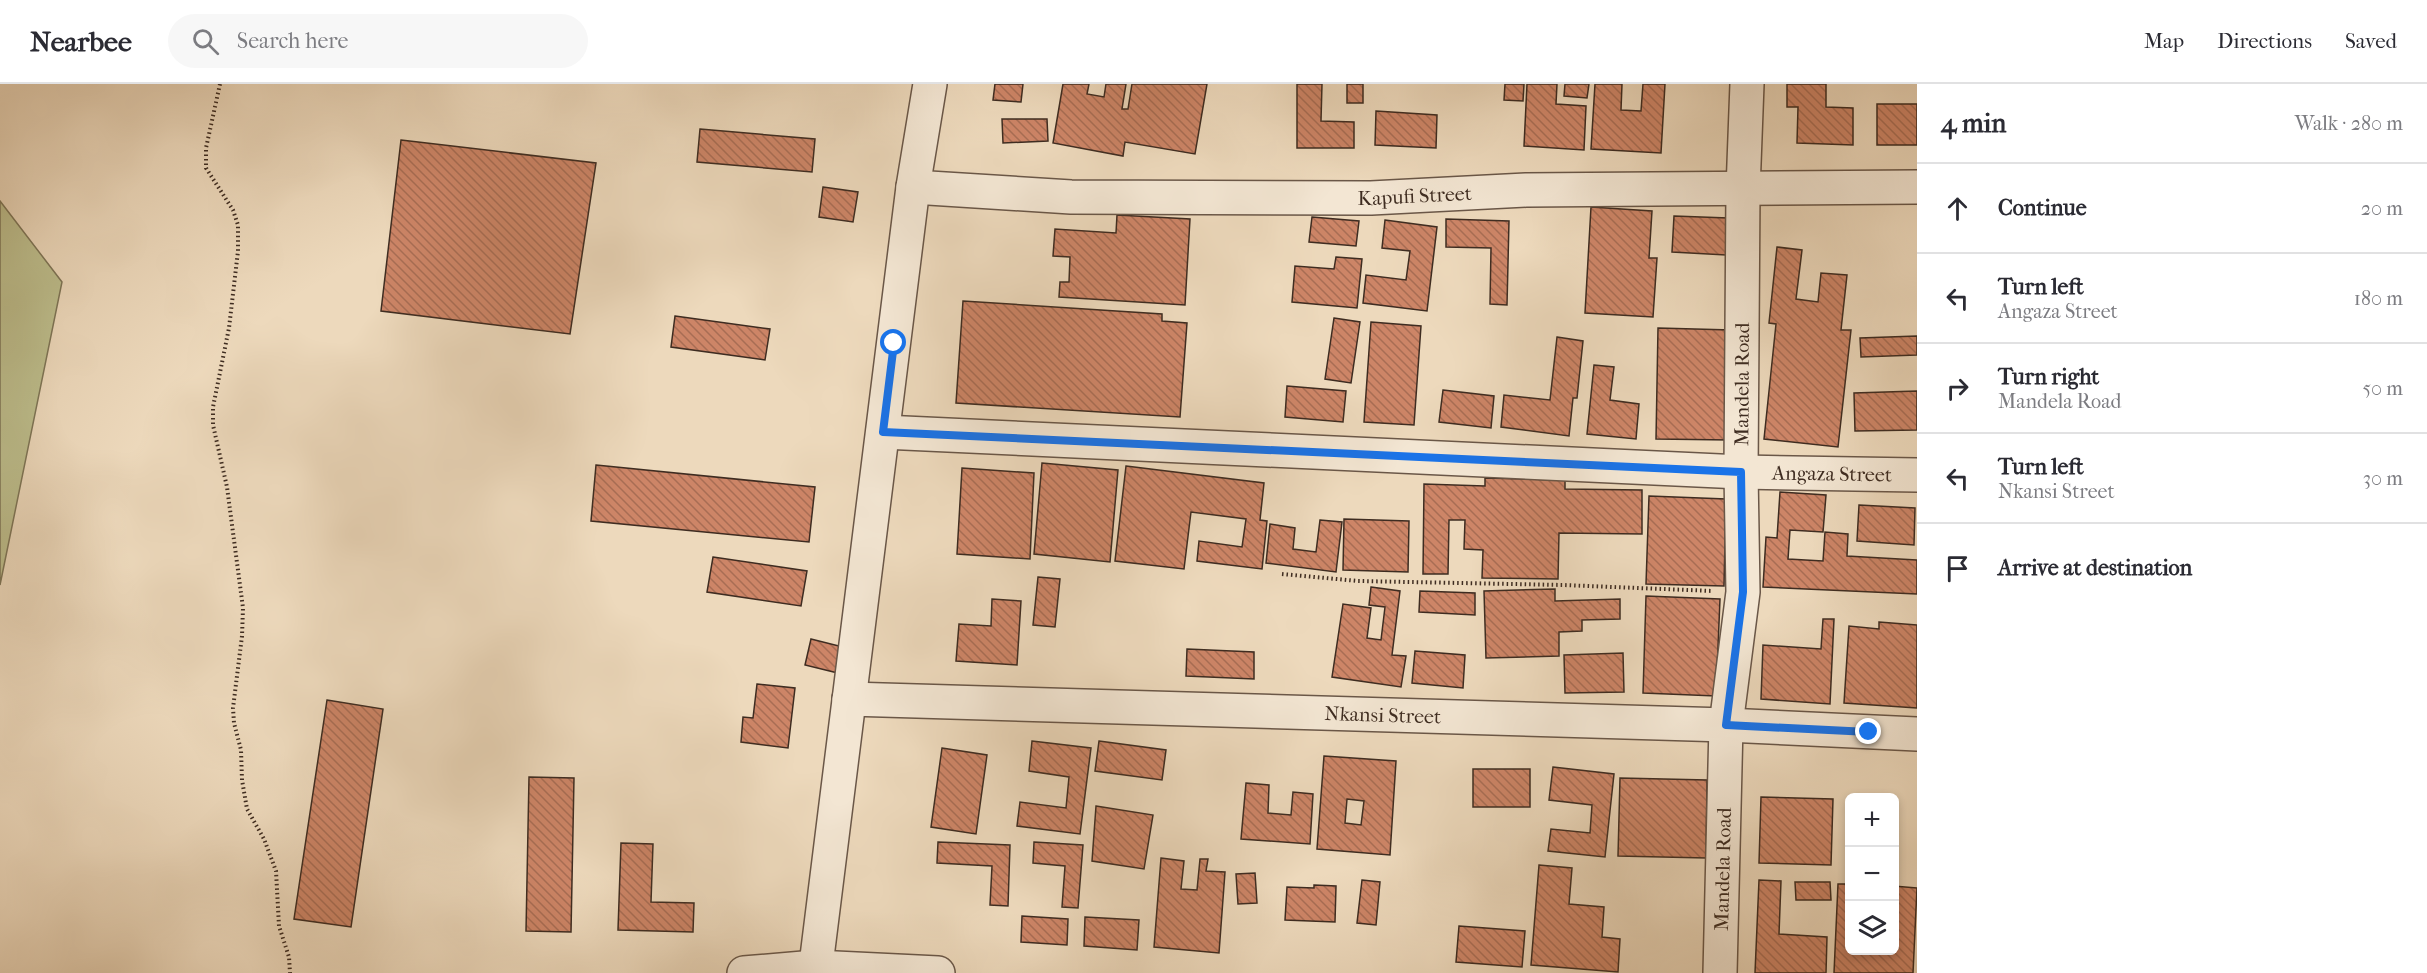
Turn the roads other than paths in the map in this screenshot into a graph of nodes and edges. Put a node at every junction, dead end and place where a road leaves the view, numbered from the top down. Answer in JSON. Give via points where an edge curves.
{"nodes":[{"id":1,"x":930,"y":84,"type":"edge"},
{"id":2,"x":1747,"y":84,"type":"edge"},
{"id":3,"x":913,"y":187,"type":"junction"},
{"id":4,"x":1917,"y":187,"type":"edge"},
{"id":5,"x":1743,"y":190,"type":"junction"},
{"id":6,"x":883,"y":432,"type":"junction"},
{"id":7,"x":1741,"y":472,"type":"junction"},
{"id":8,"x":1917,"y":475,"type":"edge"},
{"id":9,"x":849,"y":699,"type":"junction"},
{"id":10,"x":1726,"y":725,"type":"junction"},
{"id":11,"x":1917,"y":734,"type":"edge"},
{"id":12,"x":815,"y":970,"type":"edge"},
{"id":13,"x":744,"y":973,"type":"edge"},
{"id":14,"x":938,"y":973,"type":"edge"},
{"id":15,"x":1720,"y":973,"type":"edge"}],
"edges":[{"from":1,"to":3,"type":"street"},
{"from":2,"to":5,"type":"street","name":"Mandela Road"},
{"from":3,"to":5,"type":"street","name":"Kapufi Street","via":[[1071,197],[1216,198],[1371,198],[1526,190]]},
{"from":3,"to":6,"type":"street"},
{"from":4,"to":5,"type":"street","name":"Kapufi Street"},
{"from":5,"to":7,"type":"street","name":"Mandela Road"},
{"from":6,"to":7,"type":"street","name":"Angaza Street"},
{"from":6,"to":9,"type":"street"},
{"from":7,"to":8,"type":"street","name":"Angaza Street"},
{"from":7,"to":10,"type":"street","name":"Mandela Road","via":[[1743,592]]},
{"from":9,"to":10,"type":"street","name":"Nkansi Street"},
{"from":9,"to":12,"type":"street"},
{"from":10,"to":11,"type":"street","name":"Nkansi Street"},
{"from":10,"to":15,"type":"street","name":"Mandela Road"},
{"from":12,"to":13,"type":"street"},
{"from":12,"to":14,"type":"street"}]}
